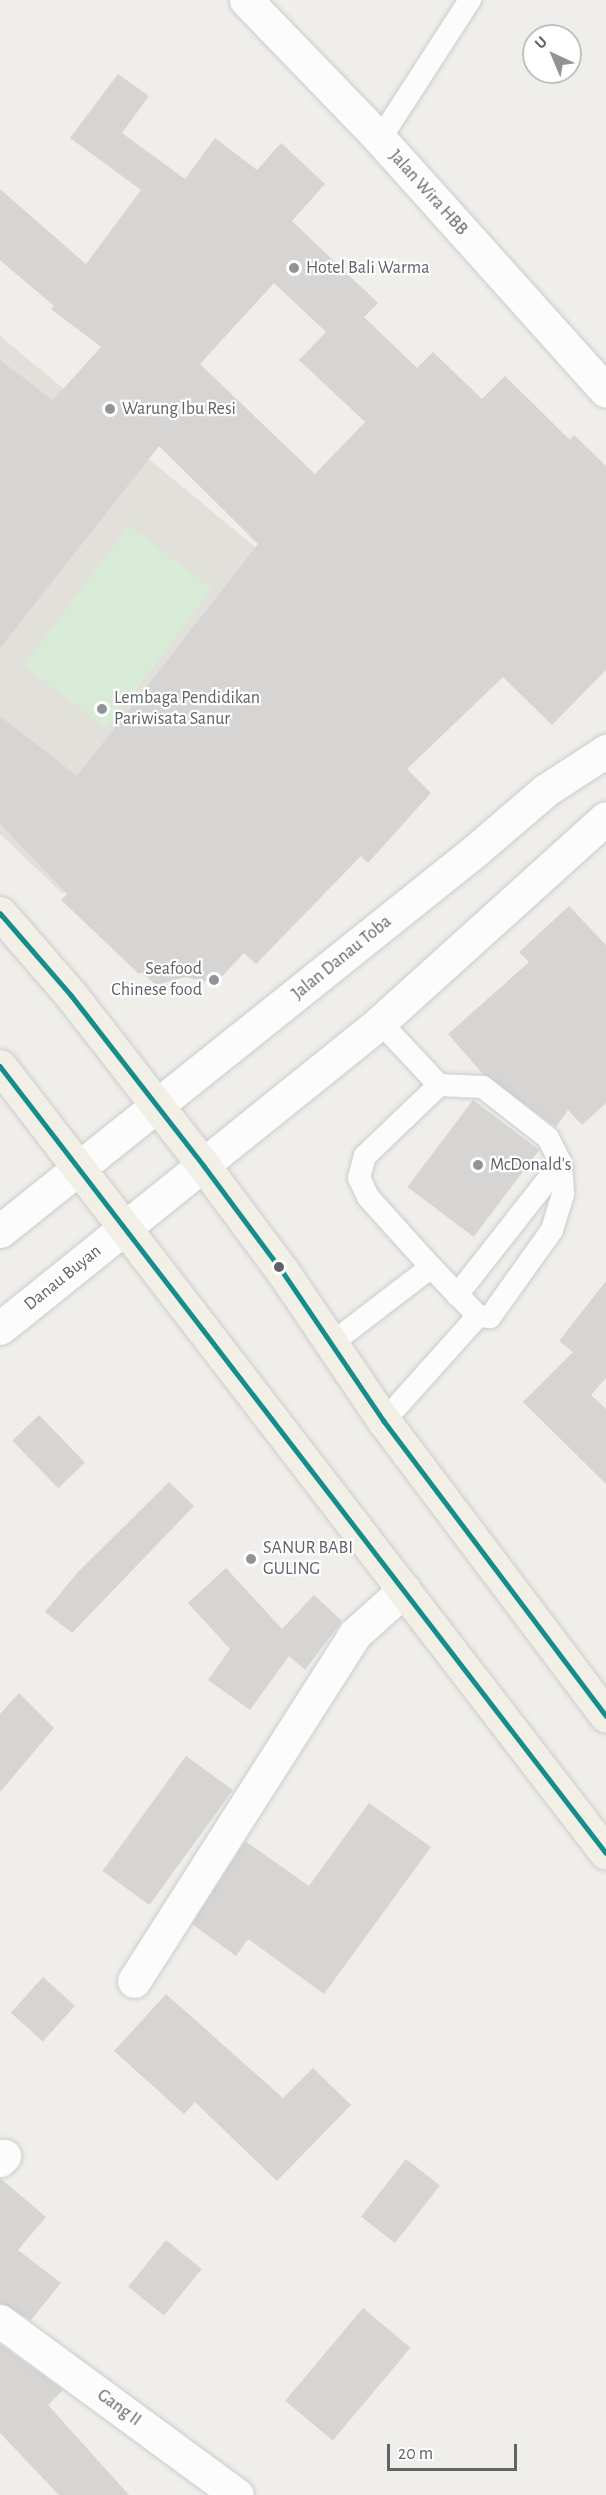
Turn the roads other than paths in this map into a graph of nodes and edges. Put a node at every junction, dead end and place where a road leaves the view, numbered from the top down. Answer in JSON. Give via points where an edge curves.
{"nodes":[{"id":1,"x":246,"y":0,"type":"edge"},
{"id":2,"x":470,"y":0,"type":"edge"},
{"id":3,"x":380,"y":139,"type":"junction"},
{"id":4,"x":606,"y":391,"type":"edge"},
{"id":5,"x":606,"y":751,"type":"edge"},
{"id":6,"x":606,"y":818,"type":"edge"},
{"id":7,"x":0,"y":913,"type":"edge"},
{"id":8,"x":380,"y":1022,"type":"junction"},
{"id":9,"x":0,"y":1066,"type":"edge"},
{"id":10,"x":439,"y":1084,"type":"junction"},
{"id":11,"x":157,"y":1104,"type":"junction"},
{"id":12,"x":561,"y":1163,"type":"junction"},
{"id":13,"x":204,"y":1166,"type":"junction"},
{"id":14,"x":80,"y":1167,"type":"junction"},
{"id":15,"x":125,"y":1227,"type":"junction"},
{"id":16,"x":0,"y":1231,"type":"edge"},
{"id":17,"x":431,"y":1267,"type":"junction"},
{"id":18,"x":458,"y":1295,"type":"junction"},
{"id":19,"x":478,"y":1316,"type":"junction"},
{"id":20,"x":0,"y":1328,"type":"edge"},
{"id":21,"x":332,"y":1343,"type":"junction"},
{"id":22,"x":384,"y":1421,"type":"junction"},
{"id":23,"x":404,"y":1590,"type":"junction"},
{"id":24,"x":606,"y":1716,"type":"edge"},
{"id":25,"x":606,"y":1853,"type":"edge"},
{"id":26,"x":134,"y":1981,"type":"dead end"},
{"id":27,"x":0,"y":2321,"type":"edge"},
{"id":28,"x":237,"y":2495,"type":"edge"}],
"edges":[{"from":1,"to":3,"type":"street","name":"Jalan Wira HBB"},
{"from":2,"to":3,"type":"lane","via":[[428,71]]},
{"from":3,"to":4,"type":"street","name":"Jalan Wira HBB"},
{"from":5,"to":11,"type":"street","name":"Jalan Danau Toba","via":[[546,790],[467,858]]},
{"from":6,"to":8,"type":"street"},
{"from":7,"to":11,"type":"highway"},
{"from":8,"to":10,"type":"lane"},
{"from":8,"to":13,"type":"street"},
{"from":9,"to":14,"type":"highway"},
{"from":10,"to":12,"type":"lane","via":[[483,1087],[549,1138]]},
{"from":10,"to":17,"type":"lane","via":[[365,1156],[359,1178],[368,1197]]},
{"from":11,"to":13,"type":"highway"},
{"from":11,"to":14,"type":"street","name":"Jalan Danau Toba"},
{"from":12,"to":18,"type":"lane"},
{"from":12,"to":19,"type":"lane","via":[[563,1194],[552,1230],[503,1304],[490,1317]]},
{"from":13,"to":15,"type":"street"},
{"from":13,"to":21,"type":"highway"},
{"from":14,"to":15,"type":"highway"},
{"from":14,"to":16,"type":"street"},
{"from":15,"to":20,"type":"street","name":"Danau Buyan"},
{"from":15,"to":23,"type":"highway"},
{"from":17,"to":18,"type":"lane"},
{"from":17,"to":21,"type":"lane"},
{"from":18,"to":19,"type":"lane"},
{"from":19,"to":22,"type":"lane"},
{"from":21,"to":22,"type":"highway"},
{"from":22,"to":24,"type":"highway"},
{"from":23,"to":25,"type":"highway"},
{"from":23,"to":26,"type":"street","via":[[355,1634]]},
{"from":27,"to":28,"type":"street","name":"Gang II"}]}
